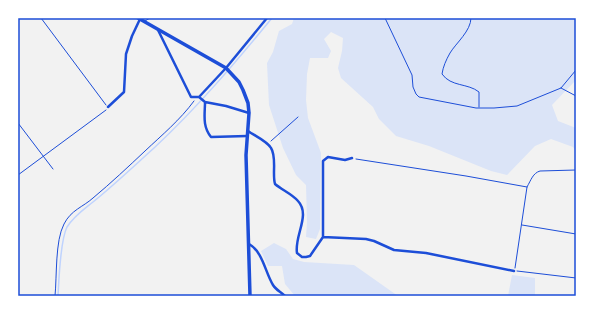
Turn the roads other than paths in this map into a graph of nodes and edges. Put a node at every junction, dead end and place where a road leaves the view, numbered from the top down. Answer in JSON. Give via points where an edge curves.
{"nodes":[{"id":1,"x":139,"y":18,"type":"edge"},
{"id":2,"x":150,"y":18,"type":"edge"},
{"id":3,"x":267,"y":18,"type":"edge"},
{"id":4,"x":144,"y":21,"type":"junction"},
{"id":5,"x":157,"y":29,"type":"junction"},
{"id":6,"x":226,"y":68,"type":"junction"},
{"id":7,"x":199,"y":97,"type":"junction"},
{"id":8,"x":205,"y":102,"type":"junction"},
{"id":9,"x":108,"y":108,"type":"road end"},
{"id":10,"x":249,"y":113,"type":"junction"},
{"id":11,"x":247,"y":130,"type":"junction"},
{"id":12,"x":247,"y":136,"type":"junction"},
{"id":13,"x":352,"y":158,"type":"road end"},
{"id":14,"x":323,"y":237,"type":"junction"},
{"id":15,"x":249,"y":244,"type":"junction"},
{"id":16,"x":514,"y":271,"type":"road end"},
{"id":17,"x":250,"y":296,"type":"edge"},
{"id":18,"x":285,"y":296,"type":"edge"}],
"edges":[{"from":1,"to":4,"type":"main road"},
{"from":1,"to":9,"type":"street","via":[[126,54],[124,92]]},
{"from":2,"to":4,"type":"lane"},
{"from":3,"to":6,"type":"street"},
{"from":4,"to":5,"type":"main road"},
{"from":5,"to":6,"type":"main road"},
{"from":5,"to":7,"type":"street","via":[[190,96]]},
{"from":6,"to":7,"type":"street"},
{"from":6,"to":10,"type":"main road","via":[[243,90]]},
{"from":7,"to":8,"type":"street"},
{"from":8,"to":10,"type":"street"},
{"from":8,"to":12,"type":"street","via":[[204,119],[211,137]]},
{"from":10,"to":11,"type":"main road"},
{"from":11,"to":12,"type":"main road"},
{"from":11,"to":14,"type":"street","via":[[268,144],[273,153],[275,184],[301,205],[303,219],[296,246],[297,253],[302,257],[310,256]]},
{"from":12,"to":15,"type":"main road"},
{"from":13,"to":14,"type":"street","via":[[328,158],[323,161]]},
{"from":14,"to":16,"type":"street","via":[[366,238],[394,250],[440,256]]},
{"from":15,"to":17,"type":"main road"},
{"from":15,"to":18,"type":"street","via":[[259,253],[273,286]]}]}
